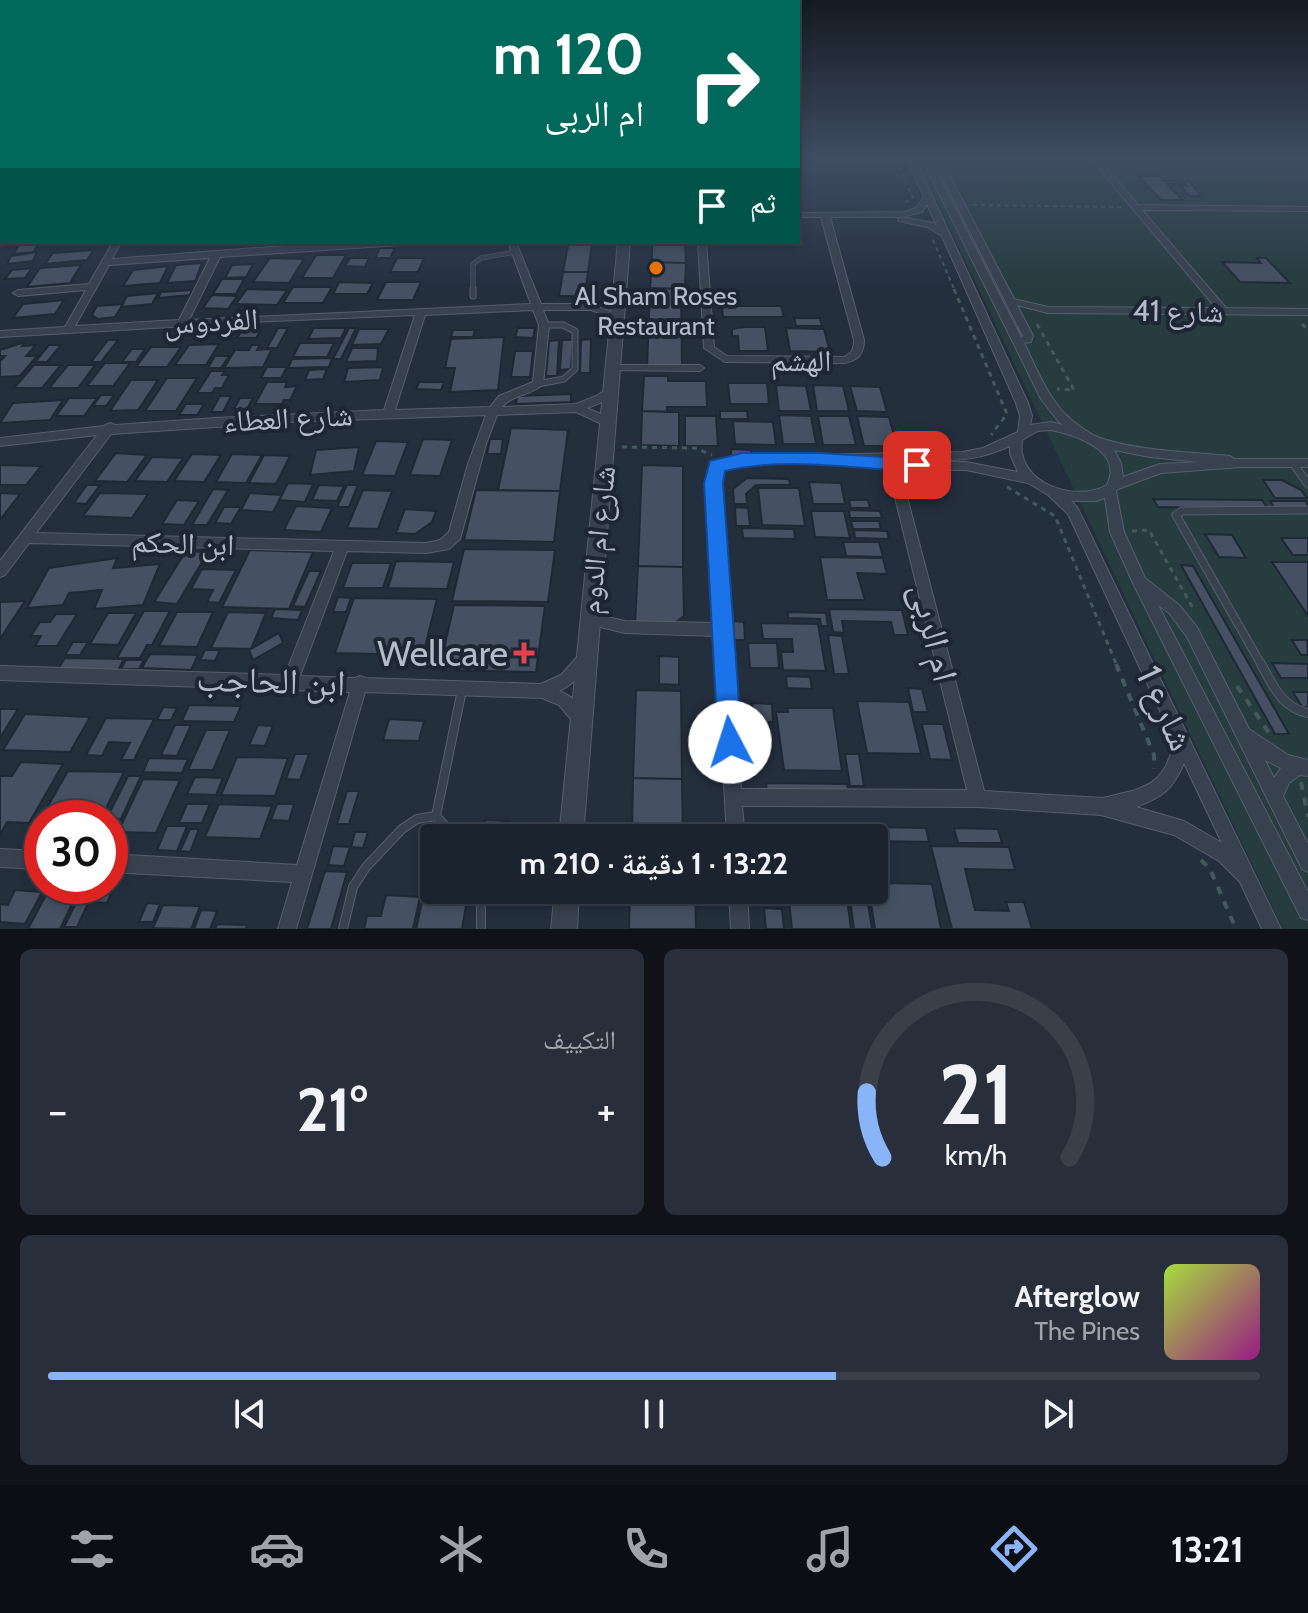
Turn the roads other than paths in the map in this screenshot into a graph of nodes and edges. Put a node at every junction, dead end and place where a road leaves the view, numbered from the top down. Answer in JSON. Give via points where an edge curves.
{"nodes":[{"id":1,"x":924,"y":202,"type":"edge"},
{"id":2,"x":930,"y":202,"type":"edge"},
{"id":3,"x":948,"y":202,"type":"edge"},
{"id":4,"x":960,"y":202,"type":"edge"},
{"id":5,"x":1131,"y":202,"type":"edge"},
{"id":6,"x":1135,"y":207,"type":"junction"},
{"id":7,"x":1308,"y":209,"type":"edge"},
{"id":8,"x":800,"y":215,"type":"edge"},
{"id":9,"x":825,"y":215,"type":"junction"},
{"id":10,"x":879,"y":216,"type":"junction"},
{"id":11,"x":945,"y":234,"type":"junction"},
{"id":12,"x":116,"y":244,"type":"edge"},
{"id":13,"x":339,"y":244,"type":"edge"},
{"id":14,"x":624,"y":244,"type":"edge"},
{"id":15,"x":702,"y":244,"type":"edge"},
{"id":16,"x":514,"y":247,"type":"edge"},
{"id":17,"x":217,"y":253,"type":"junction"},
{"id":18,"x":107,"y":262,"type":"junction"},
{"id":19,"x":92,"y":287,"type":"junction"},
{"id":20,"x":18,"y":293,"type":"dead end"},
{"id":21,"x":620,"y":295,"type":"junction"},
{"id":22,"x":473,"y":296,"type":"dead end"},
{"id":23,"x":1011,"y":301,"type":"junction"},
{"id":24,"x":539,"y":307,"type":"junction"},
{"id":25,"x":592,"y":307,"type":"junction"},
{"id":26,"x":1048,"y":310,"type":"junction"},
{"id":27,"x":1223,"y":311,"type":"junction"},
{"id":28,"x":421,"y":312,"type":"junction"},
{"id":29,"x":1308,"y":312,"type":"edge"},
{"id":30,"x":618,"y":317,"type":"junction"},
{"id":31,"x":1020,"y":318,"type":"junction"},
{"id":32,"x":183,"y":323,"type":"junction"},
{"id":33,"x":544,"y":325,"type":"junction"},
{"id":34,"x":69,"y":329,"type":"junction"},
{"id":35,"x":0,"y":335,"type":"edge"},
{"id":36,"x":1017,"y":341,"type":"junction"},
{"id":37,"x":613,"y":368,"type":"junction"},
{"id":38,"x":700,"y":368,"type":"dead end"},
{"id":39,"x":538,"y":384,"type":"junction"},
{"id":40,"x":611,"y":391,"type":"junction"},
{"id":41,"x":577,"y":408,"type":"junction"},
{"id":42,"x":492,"y":411,"type":"junction"},
{"id":43,"x":389,"y":412,"type":"junction"},
{"id":44,"x":608,"y":422,"type":"junction"},
{"id":45,"x":110,"y":427,"type":"junction"},
{"id":46,"x":1020,"y":435,"type":"junction"},
{"id":47,"x":1091,"y":438,"type":"junction"},
{"id":48,"x":0,"y":442,"type":"edge"},
{"id":49,"x":846,"y":459,"type":"junction"},
{"id":50,"x":1241,"y":463,"type":"junction"},
{"id":51,"x":1293,"y":463,"type":"junction"},
{"id":52,"x":1308,"y":463,"type":"edge"},
{"id":53,"x":893,"y":465,"type":"junction"},
{"id":54,"x":1032,"y":479,"type":"junction"},
{"id":55,"x":1308,"y":484,"type":"edge"},
{"id":56,"x":1112,"y":488,"type":"junction"},
{"id":57,"x":1053,"y":492,"type":"junction"},
{"id":58,"x":1308,"y":510,"type":"edge"},
{"id":59,"x":24,"y":538,"type":"junction"},
{"id":60,"x":342,"y":547,"type":"junction"},
{"id":61,"x":0,"y":571,"type":"edge"},
{"id":62,"x":1139,"y":581,"type":"junction"},
{"id":63,"x":589,"y":619,"type":"junction"},
{"id":64,"x":721,"y":630,"type":"junction"},
{"id":65,"x":586,"y":657,"type":"junction"},
{"id":66,"x":0,"y":673,"type":"edge"},
{"id":67,"x":290,"y":681,"type":"junction"},
{"id":68,"x":360,"y":683,"type":"junction"},
{"id":69,"x":463,"y":687,"type":"junction"},
{"id":70,"x":542,"y":691,"type":"junction"},
{"id":71,"x":1308,"y":713,"type":"edge"},
{"id":72,"x":581,"y":719,"type":"junction"},
{"id":73,"x":1242,"y":734,"type":"junction"},
{"id":74,"x":1183,"y":743,"type":"junction"},
{"id":75,"x":1303,"y":768,"type":"edge"},
{"id":76,"x":735,"y":797,"type":"junction"},
{"id":77,"x":1274,"y":797,"type":"junction"},
{"id":78,"x":978,"y":799,"type":"junction"},
{"id":79,"x":1101,"y":806,"type":"junction"},
{"id":80,"x":436,"y":816,"type":"junction"},
{"id":81,"x":443,"y":824,"type":"edge"},
{"id":82,"x":572,"y":824,"type":"edge"},
{"id":83,"x":736,"y":824,"type":"edge"},
{"id":84,"x":0,"y":858,"type":"edge"},
{"id":85,"x":24,"y":859,"type":"edge"},
{"id":86,"x":1308,"y":863,"type":"edge"},
{"id":87,"x":128,"y":864,"type":"edge"},
{"id":88,"x":304,"y":874,"type":"junction"},
{"id":89,"x":1246,"y":875,"type":"junction"},
{"id":90,"x":481,"y":904,"type":"edge"},
{"id":91,"x":566,"y":904,"type":"edge"},
{"id":92,"x":739,"y":904,"type":"edge"},
{"id":93,"x":1308,"y":911,"type":"edge"},
{"id":94,"x":287,"y":929,"type":"edge"},
{"id":95,"x":343,"y":929,"type":"edge"},
{"id":96,"x":481,"y":929,"type":"edge"},
{"id":97,"x":564,"y":929,"type":"edge"},
{"id":98,"x":740,"y":929,"type":"edge"},
{"id":99,"x":1272,"y":929,"type":"edge"}],
"edges":[{"from":1,"to":10,"type":"street","via":[[919,210]]},
{"from":2,"to":11,"type":"street"},
{"from":3,"to":36,"type":"street"},
{"from":4,"to":23,"type":"street"},
{"from":5,"to":6,"type":"street"},
{"from":6,"to":7,"type":"street"},
{"from":6,"to":27,"type":"street"},
{"from":8,"to":9,"type":"street"},
{"from":9,"to":10,"type":"street"},
{"from":9,"to":15,"type":"street","name":"الهشم","via":[[859,340],[860,349],[845,360],[715,355],[709,348]]},
{"from":10,"to":11,"type":"street","via":[[925,223]]},
{"from":11,"to":46,"type":"street","via":[[1022,403],[1026,416]]},
{"from":12,"to":18,"type":"street"},
{"from":13,"to":17,"type":"street"},
{"from":14,"to":21,"type":"street","name":"شارع ام الدوم"},
{"from":16,"to":22,"type":"lane","via":[[473,264]]},
{"from":16,"to":24,"type":"street"},
{"from":17,"to":18,"type":"street"},
{"from":17,"to":32,"type":"street"},
{"from":18,"to":19,"type":"street"},
{"from":19,"to":20,"type":"street"},
{"from":19,"to":34,"type":"street"},
{"from":21,"to":25,"type":"street","name":"الفردوس"},
{"from":21,"to":30,"type":"street","name":"شارع ام الدوم"},
{"from":23,"to":26,"type":"street","name":"شارع 41"},
{"from":23,"to":31,"type":"street"},
{"from":24,"to":25,"type":"street","name":"الفردوس"},
{"from":24,"to":28,"type":"street","name":"الفردوس"},
{"from":24,"to":33,"type":"street"},
{"from":25,"to":30,"type":"street","name":"الفردوس"},
{"from":26,"to":27,"type":"street","name":"شارع 41"},
{"from":26,"to":31,"type":"street","name":"شارع 41"},
{"from":27,"to":29,"type":"street","name":"شارع 41"},
{"from":28,"to":32,"type":"street","name":"الفردوس"},
{"from":28,"to":43,"type":"street"},
{"from":30,"to":37,"type":"street","name":"شارع ام الدوم"},
{"from":31,"to":36,"type":"street","via":[[1028,338]]},
{"from":32,"to":34,"type":"street","name":"الفردوس"},
{"from":33,"to":39,"type":"street"},
{"from":33,"to":39,"type":"lane","via":[[575,331],[575,369],[564,379]]},
{"from":34,"to":35,"type":"street","name":"الفردوس"},
{"from":36,"to":47,"type":"street","via":[[1062,418]]},
{"from":37,"to":38,"type":"street"},
{"from":37,"to":40,"type":"street","name":"شارع ام الدوم"},
{"from":39,"to":42,"type":"street","via":[[507,395]]},
{"from":40,"to":41,"type":"street","name":"شارع العطاء"},
{"from":40,"to":44,"type":"street","name":"شارع ام الدوم"},
{"from":41,"to":42,"type":"street","name":"شارع العطاء"},
{"from":41,"to":44,"type":"street","name":"شارع العطاء"},
{"from":42,"to":43,"type":"street","name":"شارع العطاء"},
{"from":42,"to":60,"type":"street","name":"ابن الحكم","via":[[455,535],[444,545]]},
{"from":43,"to":45,"type":"street","name":"شارع العطاء"},
{"from":44,"to":63,"type":"street","name":"شارع ام الدوم"},
{"from":45,"to":48,"type":"street","name":"شارع العطاء"},
{"from":45,"to":59,"type":"street"},
{"from":46,"to":47,"type":"street","via":[[1051,426]]},
{"from":46,"to":49,"type":"street","via":[[963,456]]},
{"from":46,"to":54,"type":"street","via":[[1013,451]]},
{"from":47,"to":50,"type":"street","via":[[1150,453]]},
{"from":47,"to":56,"type":"street","via":[[1111,456],[1118,471]]},
{"from":49,"to":53,"type":"street"},
{"from":49,"to":64,"type":"street","via":[[742,460],[717,466],[713,483]]},
{"from":50,"to":51,"type":"street"},
{"from":50,"to":56,"type":"street","via":[[1160,469]]},
{"from":51,"to":52,"type":"street"},
{"from":51,"to":55,"type":"lane"},
{"from":53,"to":54,"type":"street","via":[[966,466]]},
{"from":53,"to":78,"type":"street","name":"ام الربى"},
{"from":54,"to":57,"type":"street"},
{"from":56,"to":57,"type":"street","via":[[1095,497]]},
{"from":56,"to":62,"type":"street","name":"شارع 1","via":[[1117,532]]},
{"from":57,"to":74,"type":"street","name":"شارع 1","via":[[1073,511]]},
{"from":58,"to":71,"type":"lane","via":[[1176,515],[1280,698],[1291,709]]},
{"from":59,"to":60,"type":"street","name":"ابن الحكم"},
{"from":59,"to":61,"type":"street"},
{"from":60,"to":67,"type":"street"},
{"from":62,"to":73,"type":"street","name":"شارع 1","via":[[1174,609],[1192,632]]},
{"from":62,"to":93,"type":"street","name":"شارع 1"},
{"from":63,"to":64,"type":"street","via":[[625,627]]},
{"from":63,"to":65,"type":"street","name":"شارع ام الدوم"},
{"from":64,"to":76,"type":"street"},
{"from":65,"to":70,"type":"street","via":[[566,680]]},
{"from":65,"to":72,"type":"street","name":"شارع ام الدوم"},
{"from":66,"to":67,"type":"street","name":"ابن الحاجب"},
{"from":67,"to":68,"type":"street","name":"ابن الحاجب"},
{"from":68,"to":69,"type":"street","name":"ابن الحاجب"},
{"from":68,"to":88,"type":"street"},
{"from":69,"to":70,"type":"street","name":"ابن الحاجب"},
{"from":69,"to":80,"type":"lane"},
{"from":70,"to":72,"type":"street","name":"ابن الحاجب","via":[[564,700]]},
{"from":72,"to":82,"type":"street","name":"شارع ام الدوم"},
{"from":73,"to":75,"type":"street"},
{"from":73,"to":77,"type":"street","name":"شارع 1"},
{"from":74,"to":79,"type":"street","via":[[1177,765],[1160,788],[1138,799]]},
{"from":74,"to":89,"type":"street","name":"شارع 1"},
{"from":75,"to":77,"type":"street","via":[[1283,777]]},
{"from":76,"to":78,"type":"street"},
{"from":76,"to":83,"type":"street"},
{"from":77,"to":86,"type":"street","name":"شارع 1"},
{"from":78,"to":79,"type":"street"},
{"from":79,"to":89,"type":"street","via":[[1178,827],[1225,855]]},
{"from":80,"to":81,"type":"lane"},
{"from":80,"to":95,"type":"lane","via":[[402,829],[366,867],[353,887]]},
{"from":84,"to":85,"type":"street"},
{"from":87,"to":88,"type":"street"},
{"from":88,"to":94,"type":"street"},
{"from":89,"to":99,"type":"street","name":"شارع 1"},
{"from":90,"to":96,"type":"lane"},
{"from":91,"to":97,"type":"street"},
{"from":92,"to":98,"type":"street"}]}
